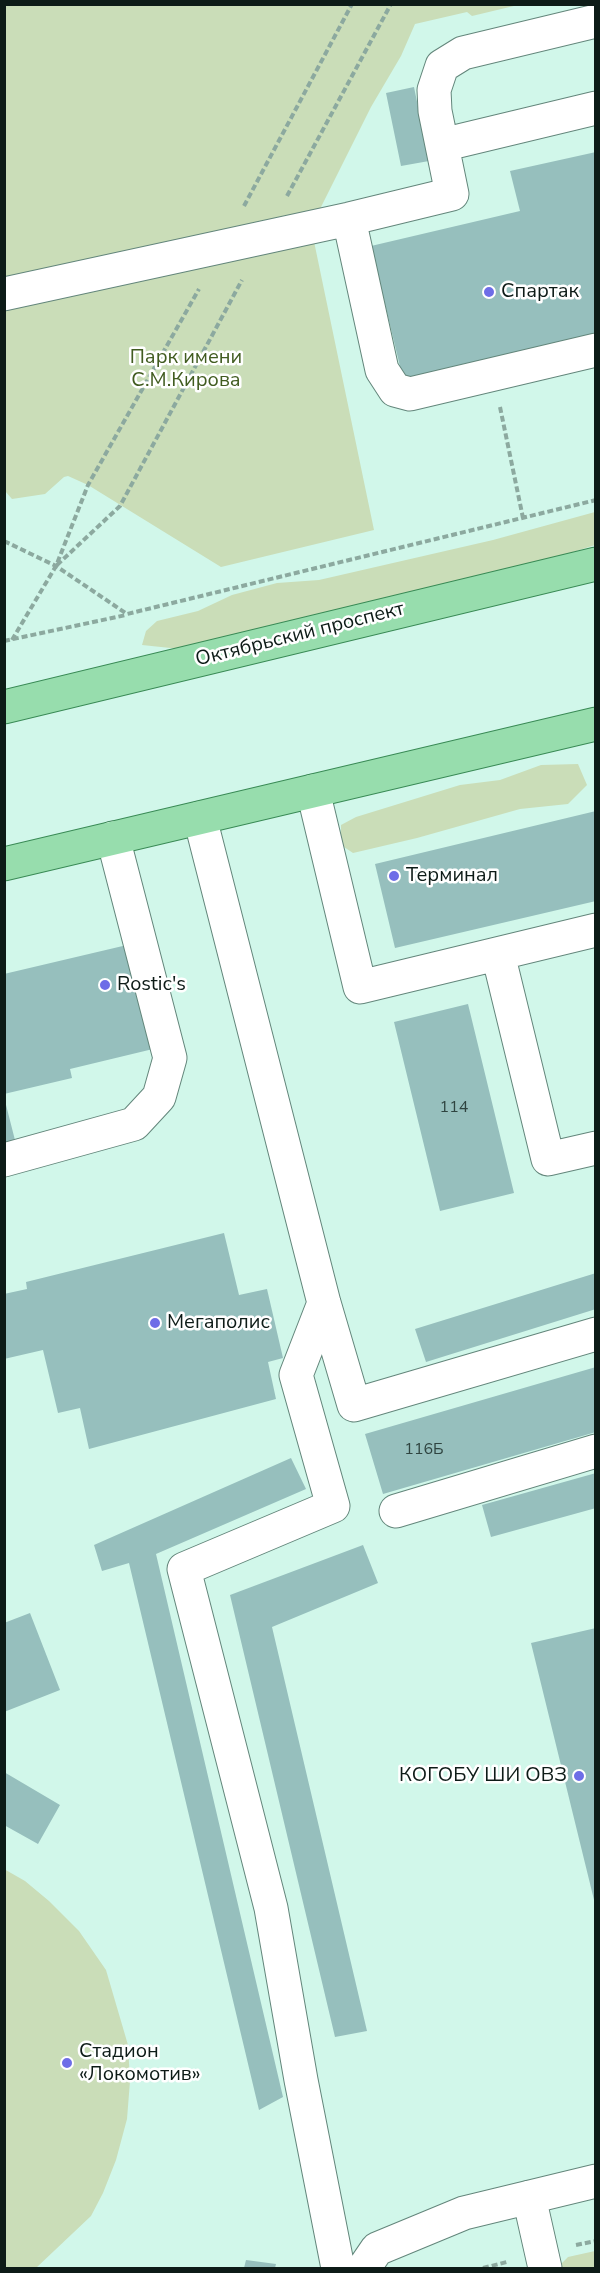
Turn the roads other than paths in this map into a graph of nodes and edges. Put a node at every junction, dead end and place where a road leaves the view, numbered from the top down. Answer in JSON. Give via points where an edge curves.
{"nodes":[{"id":1,"x":596,"y":21,"type":"edge"},
{"id":2,"x":596,"y":108,"type":"edge"},
{"id":3,"x":442,"y":145,"type":"junction"},
{"id":4,"x":349,"y":219,"type":"junction"},
{"id":5,"x":4,"y":294,"type":"edge"},
{"id":6,"x":596,"y":350,"type":"edge"},
{"id":7,"x":596,"y":564,"type":"edge"},
{"id":8,"x":4,"y":707,"type":"edge"},
{"id":9,"x":596,"y":724,"type":"edge"},
{"id":10,"x":313,"y":791,"type":"junction"},
{"id":11,"x":200,"y":818,"type":"junction"},
{"id":12,"x":113,"y":838,"type":"junction"},
{"id":13,"x":4,"y":864,"type":"edge"},
{"id":14,"x":596,"y":930,"type":"edge"},
{"id":15,"x":498,"y":954,"type":"junction"},
{"id":16,"x":596,"y":1148,"type":"edge"},
{"id":17,"x":4,"y":1160,"type":"edge"},
{"id":18,"x":324,"y":1303,"type":"junction"},
{"id":19,"x":596,"y":1334,"type":"edge"},
{"id":20,"x":596,"y":1451,"type":"edge"},
{"id":21,"x":396,"y":1511,"type":"dead end"},
{"id":22,"x":596,"y":2181,"type":"edge"},
{"id":23,"x":529,"y":2197,"type":"junction"},
{"id":24,"x":338,"y":2268,"type":"edge"},
{"id":25,"x":364,"y":2268,"type":"edge"},
{"id":26,"x":545,"y":2268,"type":"edge"}],
"edges":[{"from":1,"to":3,"type":"street","via":[[463,53],[442,66],[434,90]]},
{"from":2,"to":3,"type":"street"},
{"from":3,"to":4,"type":"street","via":[[452,194]]},
{"from":4,"to":5,"type":"street"},
{"from":4,"to":6,"type":"street","via":[[382,370],[395,390],[410,394]]},
{"from":7,"to":8,"type":"main road","name":"Октябрьский проспект"},
{"from":9,"to":10,"type":"main road"},
{"from":10,"to":11,"type":"main road"},
{"from":10,"to":15,"type":"street","via":[[360,987]]},
{"from":11,"to":12,"type":"main road"},
{"from":11,"to":18,"type":"street"},
{"from":12,"to":13,"type":"main road"},
{"from":12,"to":17,"type":"street","via":[[170,1058],[159,1097],[134,1124]]},
{"from":14,"to":15,"type":"street"},
{"from":15,"to":16,"type":"street","via":[[548,1159]]},
{"from":18,"to":19,"type":"street","via":[[354,1405]]},
{"from":18,"to":24,"type":"street","via":[[296,1375],[333,1506],[184,1569],[271,1908]]},
{"from":20,"to":21,"type":"street"},
{"from":22,"to":23,"type":"street"},
{"from":23,"to":25,"type":"street","via":[[464,2212],[377,2248]]},
{"from":23,"to":26,"type":"street"}]}
